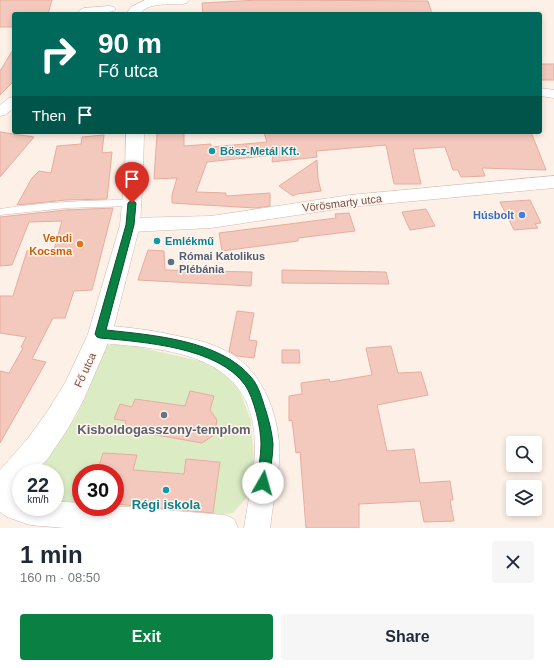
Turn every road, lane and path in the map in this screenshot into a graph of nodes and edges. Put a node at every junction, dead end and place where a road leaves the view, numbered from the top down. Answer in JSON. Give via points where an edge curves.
{"nodes":[{"id":1,"x":92,"y":0,"type":"edge"},
{"id":2,"x":99,"y":0,"type":"edge"},
{"id":3,"x":182,"y":0,"type":"edge"},
{"id":4,"x":116,"y":11,"type":"edge"},
{"id":5,"x":84,"y":12,"type":"edge"},
{"id":6,"x":100,"y":12,"type":"edge"},
{"id":7,"x":134,"y":12,"type":"edge"},
{"id":8,"x":542,"y":92,"type":"edge"},
{"id":9,"x":554,"y":94,"type":"edge"},
{"id":10,"x":12,"y":103,"type":"edge"},
{"id":11,"x":0,"y":112,"type":"edge"},
{"id":12,"x":134,"y":134,"type":"edge"},
{"id":13,"x":554,"y":182,"type":"edge"},
{"id":14,"x":0,"y":212,"type":"edge"},
{"id":15,"x":131,"y":214,"type":"junction"},
{"id":16,"x":100,"y":334,"type":"junction"},
{"id":17,"x":0,"y":492,"type":"edge"},
{"id":18,"x":0,"y":496,"type":"edge"},
{"id":19,"x":61,"y":522,"type":"edge"},
{"id":20,"x":225,"y":528,"type":"edge"},
{"id":21,"x":257,"y":528,"type":"edge"}],
"edges":[{"from":1,"to":5,"type":"street"},
{"from":2,"to":4,"type":"street"},
{"from":3,"to":7,"type":"street","via":[[145,3],[136,7]]},
{"from":4,"to":6,"type":"street"},
{"from":8,"to":9,"type":"street"},
{"from":10,"to":11,"type":"street"},
{"from":12,"to":15,"type":"street","name":"Fő utca"},
{"from":13,"to":15,"type":"street","name":"Vörösmarty utca","via":[[350,201],[211,222]]},
{"from":14,"to":15,"type":"lane","via":[[67,204]]},
{"from":15,"to":16,"type":"street","name":"Fő utca"},
{"from":16,"to":17,"type":"street","name":"Fő utca","via":[[75,390],[59,418]]},
{"from":16,"to":21,"type":"street","via":[[143,338],[199,350],[219,357],[248,381],[260,406],[267,444]]},
{"from":18,"to":19,"type":"street","via":[[16,508]]},
{"from":19,"to":20,"type":"street"}]}
